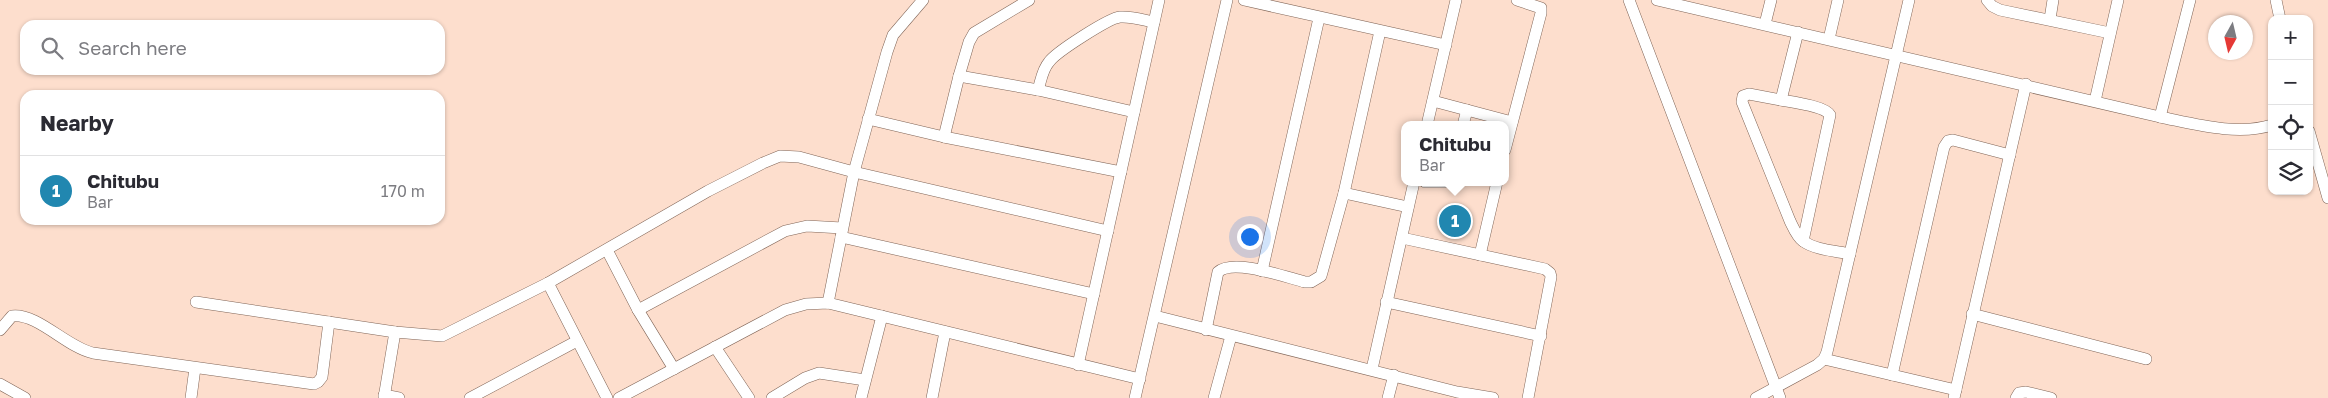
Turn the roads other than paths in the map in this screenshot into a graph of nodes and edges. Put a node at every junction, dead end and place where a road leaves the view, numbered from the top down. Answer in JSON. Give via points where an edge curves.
{"nodes":[{"id":1,"x":905,"y":0,"type":"edge"},
{"id":2,"x":923,"y":0,"type":"edge"},
{"id":3,"x":1029,"y":0,"type":"edge"},
{"id":4,"x":1159,"y":0,"type":"edge"},
{"id":5,"x":1227,"y":0,"type":"edge"},
{"id":6,"x":1244,"y":0,"type":"edge"},
{"id":7,"x":1456,"y":0,"type":"edge"},
{"id":8,"x":1517,"y":0,"type":"edge"},
{"id":9,"x":1629,"y":0,"type":"edge"},
{"id":10,"x":1657,"y":0,"type":"edge"},
{"id":11,"x":1771,"y":0,"type":"edge"},
{"id":12,"x":1838,"y":0,"type":"edge"},
{"id":13,"x":1909,"y":0,"type":"edge"},
{"id":14,"x":1987,"y":0,"type":"edge"},
{"id":15,"x":2054,"y":0,"type":"edge"},
{"id":16,"x":2118,"y":0,"type":"edge"},
{"id":17,"x":2190,"y":0,"type":"edge"},
{"id":18,"x":2276,"y":0,"type":"edge"},
{"id":19,"x":912,"y":11,"type":"junction"},
{"id":20,"x":2279,"y":15,"type":"edge"},
{"id":21,"x":1319,"y":18,"type":"junction"},
{"id":22,"x":2050,"y":19,"type":"junction"},
{"id":23,"x":1154,"y":22,"type":"junction"},
{"id":24,"x":1765,"y":24,"type":"junction"},
{"id":25,"x":1380,"y":31,"type":"junction"},
{"id":26,"x":1798,"y":32,"type":"junction"},
{"id":27,"x":2110,"y":33,"type":"junction"},
{"id":28,"x":1829,"y":39,"type":"junction"},
{"id":29,"x":1446,"y":45,"type":"junction"},
{"id":30,"x":1896,"y":54,"type":"junction"},
{"id":31,"x":959,"y":76,"type":"junction"},
{"id":32,"x":2026,"y":84,"type":"junction"},
{"id":33,"x":1038,"y":90,"type":"junction"},
{"id":34,"x":1781,"y":100,"type":"junction"},
{"id":35,"x":1433,"y":101,"type":"junction"},
{"id":36,"x":2095,"y":101,"type":"junction"},
{"id":37,"x":1466,"y":110,"type":"junction"},
{"id":38,"x":1134,"y":112,"type":"junction"},
{"id":39,"x":2160,"y":117,"type":"junction"},
{"id":40,"x":868,"y":119,"type":"junction"},
{"id":41,"x":1429,"y":121,"type":"edge"},
{"id":42,"x":1464,"y":121,"type":"edge"},
{"id":43,"x":1508,"y":121,"type":"edge"},
{"id":44,"x":1509,"y":121,"type":"edge"},
{"id":45,"x":1512,"y":122,"type":"junction"},
{"id":46,"x":2268,"y":126,"type":"edge"},
{"id":47,"x":1509,"y":134,"type":"edge"},
{"id":48,"x":944,"y":137,"type":"junction"},
{"id":49,"x":2313,"y":143,"type":"edge"},
{"id":50,"x":2010,"y":155,"type":"junction"},
{"id":51,"x":854,"y":172,"type":"junction"},
{"id":52,"x":1120,"y":172,"type":"junction"},
{"id":53,"x":2326,"y":183,"type":"edge"},
{"id":54,"x":1413,"y":186,"type":"edge"},
{"id":55,"x":1496,"y":186,"type":"edge"},
{"id":56,"x":1344,"y":193,"type":"junction"},
{"id":57,"x":2328,"y":198,"type":"edge"},
{"id":58,"x":1408,"y":207,"type":"junction"},
{"id":59,"x":1108,"y":231,"type":"junction"},
{"id":60,"x":841,"y":233,"type":"junction"},
{"id":61,"x":1402,"y":238,"type":"junction"},
{"id":62,"x":1803,"y":241,"type":"junction"},
{"id":63,"x":608,"y":250,"type":"junction"},
{"id":64,"x":1850,"y":254,"type":"junction"},
{"id":65,"x":1480,"y":255,"type":"junction"},
{"id":66,"x":1262,"y":270,"type":"junction"},
{"id":67,"x":548,"y":283,"type":"junction"},
{"id":68,"x":1094,"y":294,"type":"junction"},
{"id":69,"x":196,"y":302,"type":"dead end"},
{"id":70,"x":1386,"y":302,"type":"junction"},
{"id":71,"x":828,"y":303,"type":"junction"},
{"id":72,"x":638,"y":310,"type":"junction"},
{"id":73,"x":1972,"y":314,"type":"junction"},
{"id":74,"x":882,"y":316,"type":"junction"},
{"id":75,"x":1155,"y":316,"type":"junction"},
{"id":76,"x":329,"y":322,"type":"junction"},
{"id":77,"x":0,"y":330,"type":"edge"},
{"id":78,"x":1206,"y":330,"type":"junction"},
{"id":79,"x":395,"y":332,"type":"junction"},
{"id":80,"x":945,"y":332,"type":"junction"},
{"id":81,"x":1230,"y":336,"type":"junction"},
{"id":82,"x":1542,"y":336,"type":"junction"},
{"id":83,"x":577,"y":341,"type":"junction"},
{"id":84,"x":715,"y":347,"type":"junction"},
{"id":85,"x":1824,"y":359,"type":"junction"},
{"id":86,"x":2146,"y":359,"type":"dead end"},
{"id":87,"x":1078,"y":365,"type":"junction"},
{"id":88,"x":195,"y":368,"type":"junction"},
{"id":89,"x":674,"y":368,"type":"junction"},
{"id":90,"x":1372,"y":369,"type":"junction"},
{"id":91,"x":1394,"y":375,"type":"junction"},
{"id":92,"x":1892,"y":375,"type":"junction"},
{"id":93,"x":1140,"y":379,"type":"junction"},
{"id":94,"x":865,"y":380,"type":"junction"},
{"id":95,"x":0,"y":384,"type":"edge"},
{"id":96,"x":1778,"y":393,"type":"edge"},
{"id":97,"x":1955,"y":394,"type":"edge"},
{"id":98,"x":1456,"y":395,"type":"edge"},
{"id":99,"x":384,"y":397,"type":"edge"},
{"id":100,"x":25,"y":398,"type":"edge"},
{"id":101,"x":192,"y":398,"type":"edge"},
{"id":102,"x":399,"y":398,"type":"edge"},
{"id":103,"x":470,"y":398,"type":"edge"},
{"id":104,"x":608,"y":398,"type":"edge"},
{"id":105,"x":619,"y":398,"type":"edge"},
{"id":106,"x":749,"y":398,"type":"edge"},
{"id":107,"x":772,"y":398,"type":"edge"},
{"id":108,"x":861,"y":398,"type":"edge"},
{"id":109,"x":933,"y":398,"type":"edge"},
{"id":110,"x":1136,"y":398,"type":"edge"},
{"id":111,"x":1214,"y":398,"type":"edge"},
{"id":112,"x":1388,"y":398,"type":"edge"},
{"id":113,"x":1494,"y":398,"type":"edge"},
{"id":114,"x":1528,"y":398,"type":"edge"},
{"id":115,"x":1756,"y":398,"type":"edge"},
{"id":116,"x":2016,"y":398,"type":"edge"},
{"id":117,"x":2051,"y":398,"type":"edge"}],
"edges":[{"from":1,"to":19,"type":"street"},
{"from":2,"to":19,"type":"street"},
{"from":3,"to":31,"type":"street","via":[[974,33]]},
{"from":4,"to":23,"type":"street"},
{"from":5,"to":75,"type":"street"},
{"from":6,"to":21,"type":"street"},
{"from":7,"to":29,"type":"street"},
{"from":8,"to":45,"type":"street","via":[[1541,8],[1541,13]]},
{"from":9,"to":96,"type":"street"},
{"from":10,"to":24,"type":"street"},
{"from":11,"to":24,"type":"street"},
{"from":12,"to":28,"type":"street"},
{"from":13,"to":30,"type":"street"},
{"from":14,"to":22,"type":"street","via":[[2000,10]]},
{"from":15,"to":22,"type":"street"},
{"from":16,"to":27,"type":"street"},
{"from":17,"to":39,"type":"street"},
{"from":18,"to":20,"type":"street"},
{"from":19,"to":40,"type":"street","via":[[893,35]]},
{"from":21,"to":25,"type":"street"},
{"from":21,"to":66,"type":"street"},
{"from":22,"to":27,"type":"street"},
{"from":23,"to":33,"type":"street","via":[[1117,17],[1107,22],[1054,56],[1043,70]]},
{"from":23,"to":38,"type":"street"},
{"from":24,"to":26,"type":"street"},
{"from":25,"to":29,"type":"street"},
{"from":25,"to":56,"type":"street"},
{"from":26,"to":28,"type":"street"},
{"from":26,"to":34,"type":"street"},
{"from":27,"to":36,"type":"street"},
{"from":28,"to":30,"type":"street"},
{"from":29,"to":35,"type":"street"},
{"from":30,"to":32,"type":"street"},
{"from":30,"to":64,"type":"street"},
{"from":31,"to":33,"type":"street"},
{"from":31,"to":48,"type":"street"},
{"from":32,"to":36,"type":"street"},
{"from":32,"to":50,"type":"street"},
{"from":33,"to":38,"type":"street"},
{"from":34,"to":62,"type":"street","via":[[1822,109],[1830,115]]},
{"from":34,"to":62,"type":"street","via":[[1746,94],[1742,102],[1790,221]]},
{"from":35,"to":37,"type":"street"},
{"from":35,"to":41,"type":"street"},
{"from":36,"to":39,"type":"street"},
{"from":37,"to":42,"type":"street"},
{"from":37,"to":43,"type":"street"},
{"from":38,"to":52,"type":"street"},
{"from":39,"to":46,"type":"street","via":[[2221,129]]},
{"from":40,"to":48,"type":"street"},
{"from":40,"to":51,"type":"street"},
{"from":44,"to":45,"type":"street"},
{"from":45,"to":47,"type":"street"},
{"from":48,"to":52,"type":"street"},
{"from":49,"to":53,"type":"street"},
{"from":50,"to":73,"type":"street"},
{"from":50,"to":92,"type":"street","via":[[1953,140],[1944,147]]},
{"from":51,"to":59,"type":"street"},
{"from":51,"to":60,"type":"street"},
{"from":51,"to":63,"type":"street","via":[[799,157],[780,156],[708,191]]},
{"from":52,"to":59,"type":"street"},
{"from":53,"to":57,"type":"street"},
{"from":54,"to":58,"type":"street"},
{"from":55,"to":65,"type":"street"},
{"from":56,"to":58,"type":"street"},
{"from":56,"to":66,"type":"street","via":[[1321,276],[1305,282]]},
{"from":58,"to":61,"type":"street"},
{"from":59,"to":68,"type":"street"},
{"from":60,"to":68,"type":"street"},
{"from":60,"to":71,"type":"street"},
{"from":60,"to":72,"type":"street","via":[[807,226],[785,231]]},
{"from":61,"to":65,"type":"street"},
{"from":61,"to":70,"type":"street"},
{"from":62,"to":64,"type":"street"},
{"from":63,"to":67,"type":"street"},
{"from":63,"to":72,"type":"street"},
{"from":64,"to":85,"type":"street"},
{"from":65,"to":82,"type":"street","via":[[1545,269],[1550,273]]},
{"from":66,"to":78,"type":"street","via":[[1235,266],[1223,267],[1218,272]]},
{"from":67,"to":79,"type":"street","via":[[442,336]]},
{"from":67,"to":83,"type":"street"},
{"from":68,"to":87,"type":"street"},
{"from":69,"to":76,"type":"street"},
{"from":70,"to":82,"type":"street"},
{"from":70,"to":90,"type":"street"},
{"from":71,"to":74,"type":"street"},
{"from":71,"to":84,"type":"street","via":[[784,310]]},
{"from":72,"to":89,"type":"street"},
{"from":73,"to":86,"type":"street"},
{"from":73,"to":97,"type":"street"},
{"from":74,"to":80,"type":"street"},
{"from":74,"to":94,"type":"street"},
{"from":75,"to":78,"type":"street"},
{"from":75,"to":93,"type":"street"},
{"from":76,"to":79,"type":"street"},
{"from":76,"to":88,"type":"street","via":[[322,377],[314,384]]},
{"from":77,"to":88,"type":"street","via":[[12,316],[24,316],[84,351]]},
{"from":78,"to":81,"type":"street"},
{"from":79,"to":99,"type":"street"},
{"from":80,"to":87,"type":"street"},
{"from":80,"to":109,"type":"street"},
{"from":81,"to":90,"type":"street"},
{"from":81,"to":111,"type":"street"},
{"from":82,"to":114,"type":"street"},
{"from":83,"to":103,"type":"street"},
{"from":83,"to":104,"type":"street"},
{"from":84,"to":89,"type":"street"},
{"from":84,"to":106,"type":"street"},
{"from":85,"to":92,"type":"street"},
{"from":85,"to":96,"type":"street"},
{"from":87,"to":93,"type":"street"},
{"from":88,"to":101,"type":"street"},
{"from":89,"to":105,"type":"street"},
{"from":90,"to":91,"type":"street"},
{"from":91,"to":98,"type":"street"},
{"from":91,"to":112,"type":"street"},
{"from":92,"to":97,"type":"street"},
{"from":93,"to":110,"type":"street"},
{"from":94,"to":107,"type":"street","via":[[819,373]]},
{"from":94,"to":108,"type":"street"},
{"from":95,"to":100,"type":"street"},
{"from":96,"to":115,"type":"street"},
{"from":98,"to":113,"type":"street"},
{"from":99,"to":102,"type":"street"},
{"from":116,"to":117,"type":"street","via":[[2019,393],[2026,392]]}]}
